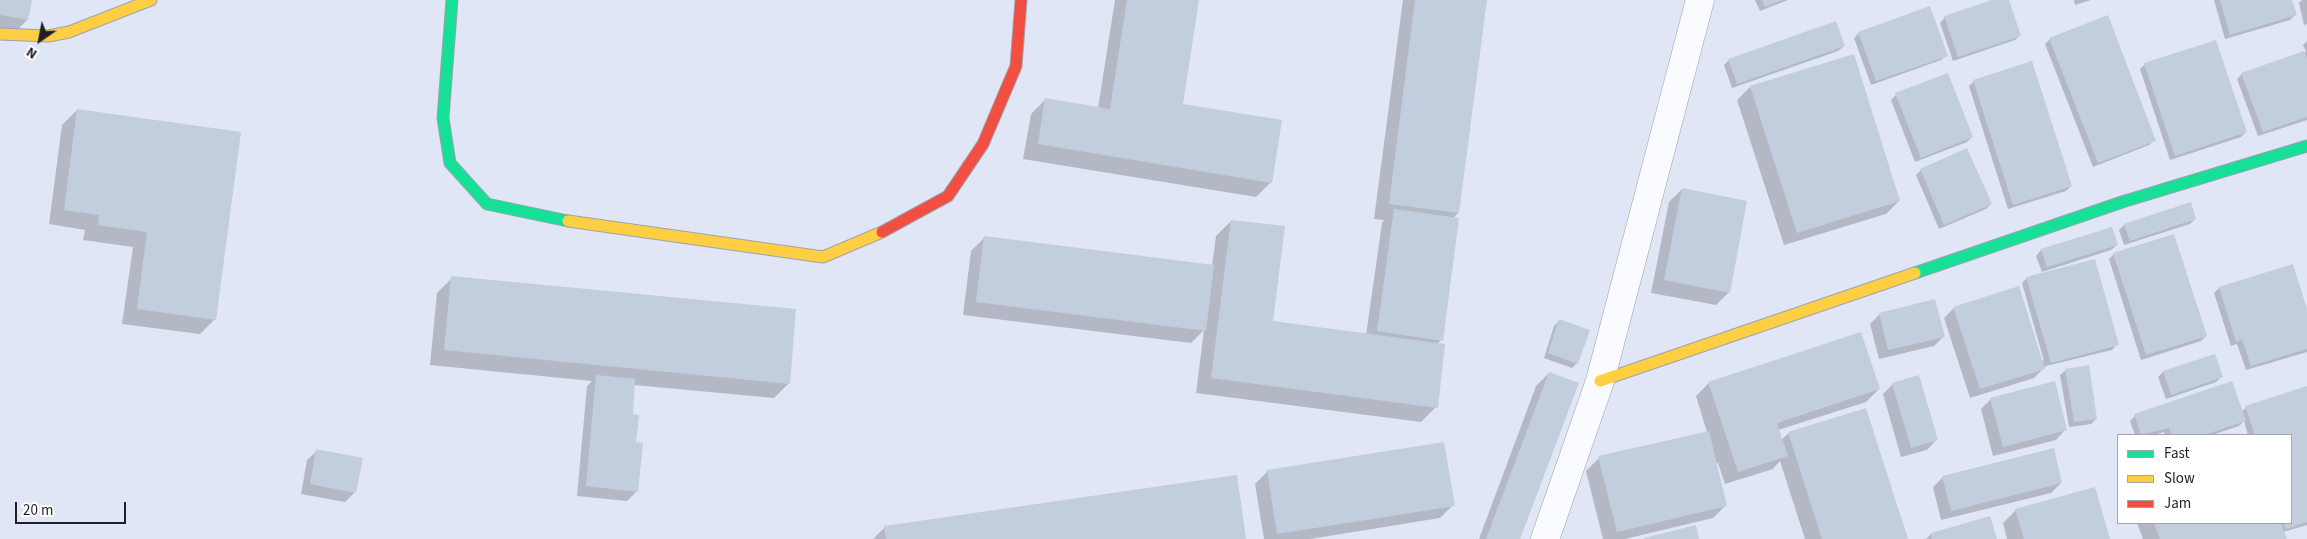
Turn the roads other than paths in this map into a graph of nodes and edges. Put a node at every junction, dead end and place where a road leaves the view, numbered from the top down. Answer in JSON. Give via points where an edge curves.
{"nodes":[{"id":1,"x":151,"y":0,"type":"edge"},
{"id":2,"x":452,"y":0,"type":"edge"},
{"id":3,"x":1021,"y":0,"type":"edge"},
{"id":4,"x":1700,"y":0,"type":"edge"},
{"id":5,"x":0,"y":34,"type":"edge"},
{"id":6,"x":2307,"y":146,"type":"edge"},
{"id":7,"x":1600,"y":381,"type":"junction"},
{"id":8,"x":1545,"y":539,"type":"edge"}],
"edges":[{"from":1,"to":5,"type":"street","via":[[69,32],[48,36]]},
{"from":2,"to":3,"type":"street","via":[[443,118],[450,163],[487,204],[552,219],[823,257],[881,232],[948,196],[983,144],[1016,66]]},
{"from":4,"to":7,"type":"street"},
{"from":6,"to":7,"type":"street","via":[[2122,202]]},
{"from":7,"to":8,"type":"street"}]}
